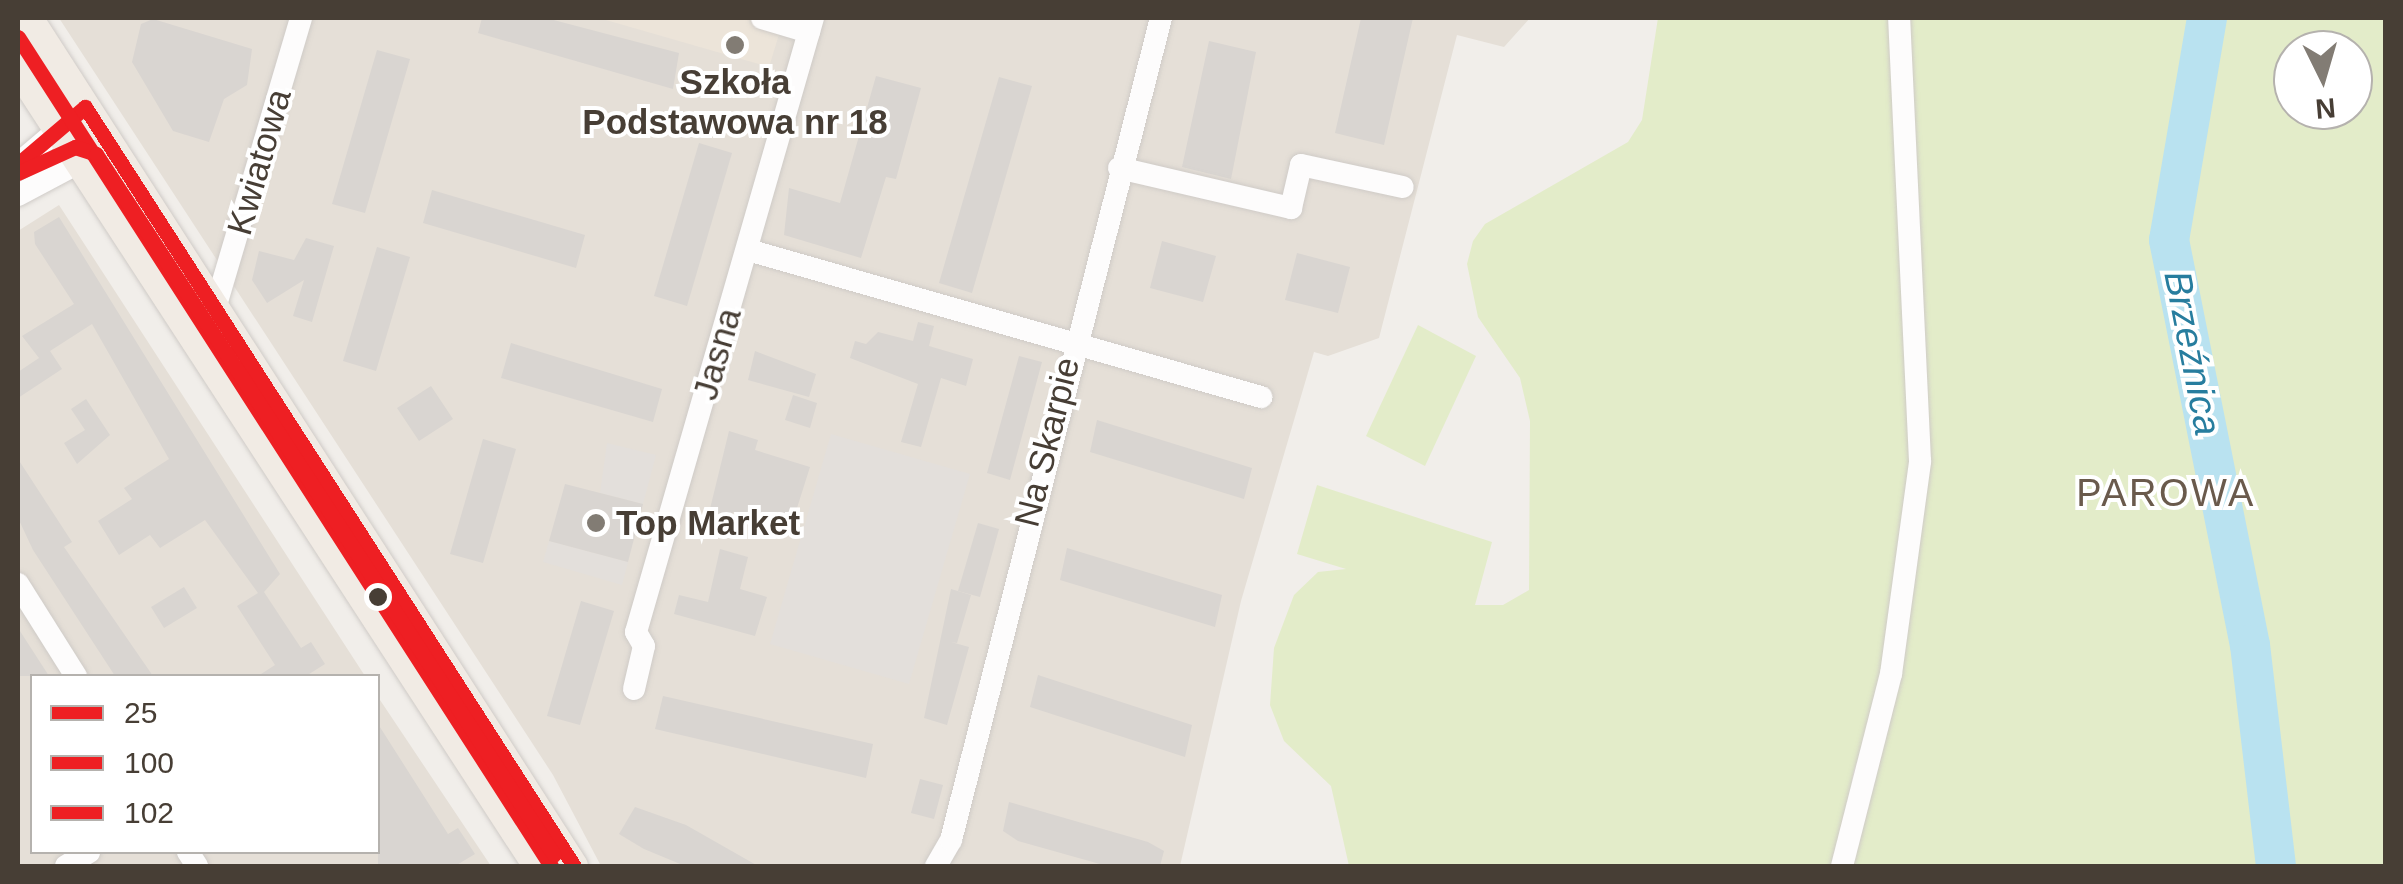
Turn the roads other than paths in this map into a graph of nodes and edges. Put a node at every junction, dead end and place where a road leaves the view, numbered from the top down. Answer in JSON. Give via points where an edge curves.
{"nodes":[{"id":1,"x":29,"y":18,"type":"edge"},
{"id":2,"x":301,"y":18,"type":"edge"},
{"id":3,"x":762,"y":18,"type":"edge"},
{"id":4,"x":1160,"y":18,"type":"edge"},
{"id":5,"x":1899,"y":18,"type":"edge"},
{"id":6,"x":811,"y":25,"type":"edge"},
{"id":7,"x":18,"y":70,"type":"edge"},
{"id":8,"x":85,"y":107,"type":"junction"},
{"id":9,"x":57,"y":130,"type":"junction"},
{"id":10,"x":110,"y":146,"type":"junction"},
{"id":11,"x":18,"y":164,"type":"edge"},
{"id":12,"x":80,"y":166,"type":"junction"},
{"id":13,"x":1120,"y":168,"type":"junction"},
{"id":14,"x":1403,"y":187,"type":"dead end"},
{"id":15,"x":18,"y":195,"type":"edge"},
{"id":16,"x":748,"y":250,"type":"junction"},
{"id":17,"x":216,"y":305,"type":"junction"},
{"id":18,"x":1072,"y":344,"type":"junction"},
{"id":19,"x":1260,"y":398,"type":"dead end"},
{"id":20,"x":18,"y":584,"type":"edge"},
{"id":21,"x":75,"y":674,"type":"edge"},
{"id":22,"x":634,"y":689,"type":"dead end"},
{"id":23,"x":537,"y":866,"type":"edge"},
{"id":24,"x":574,"y":866,"type":"edge"},
{"id":25,"x":936,"y":866,"type":"edge"},
{"id":26,"x":1842,"y":866,"type":"edge"}],
"edges":[{"from":1,"to":8,"type":"main road"},
{"from":2,"to":17,"type":"street","name":"Kwiatowa"},
{"from":3,"to":6,"type":"street"},
{"from":4,"to":13,"type":"street","name":"Na Skarpie"},
{"from":5,"to":26,"type":"street","via":[[1920,461],[1898,640]]},
{"from":6,"to":16,"type":"street","name":"Jasna"},
{"from":7,"to":9,"type":"main road"},
{"from":8,"to":9,"type":"street"},
{"from":8,"to":10,"type":"main road"},
{"from":9,"to":11,"type":"street"},
{"from":9,"to":12,"type":"main road"},
{"from":10,"to":12,"type":"street"},
{"from":10,"to":17,"type":"main road"},
{"from":12,"to":15,"type":"street"},
{"from":12,"to":23,"type":"main road"},
{"from":13,"to":14,"type":"street","via":[[1291,208],[1302,165]]},
{"from":13,"to":18,"type":"street","name":"Na Skarpie"},
{"from":16,"to":18,"type":"street"},
{"from":16,"to":22,"type":"street","name":"Jasna","via":[[636,632],[644,646]]},
{"from":17,"to":24,"type":"main road"},
{"from":18,"to":19,"type":"street"},
{"from":18,"to":25,"type":"street","name":"Na Skarpie","via":[[951,840]]},
{"from":20,"to":21,"type":"street"}]}
